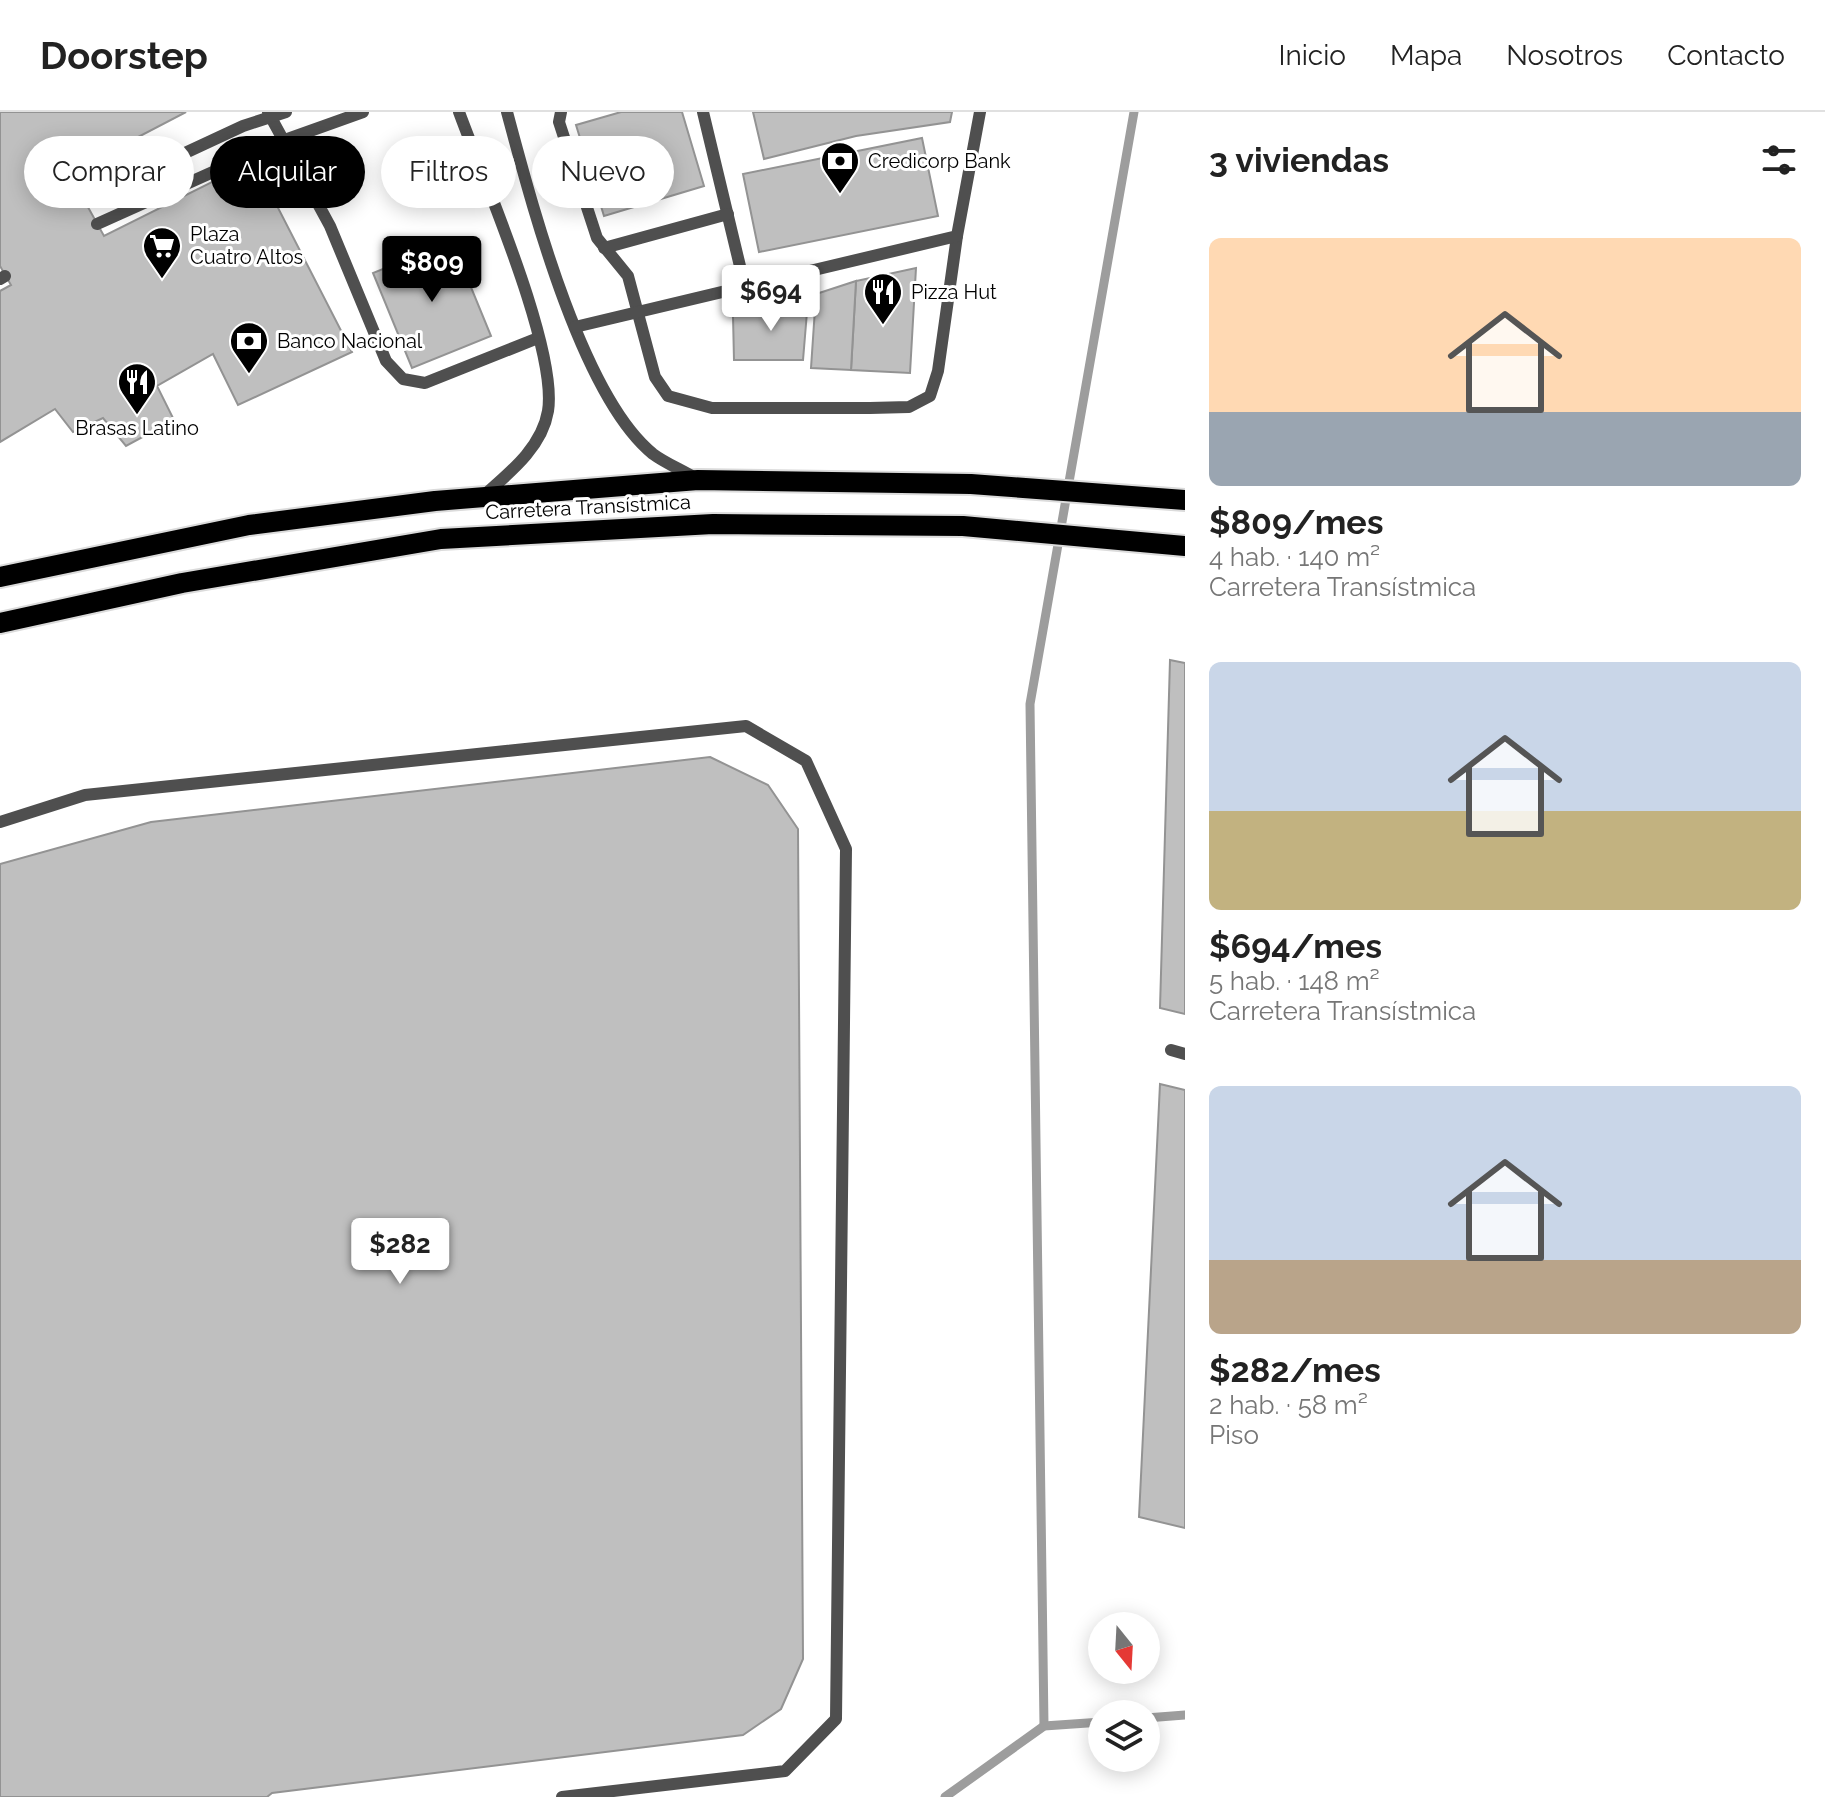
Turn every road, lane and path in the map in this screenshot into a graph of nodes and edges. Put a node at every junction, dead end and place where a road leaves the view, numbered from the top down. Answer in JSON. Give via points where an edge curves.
{"nodes":[{"id":1,"x":286,"y":112,"type":"edge"},
{"id":2,"x":363,"y":112,"type":"edge"},
{"id":3,"x":459,"y":112,"type":"edge"},
{"id":4,"x":507,"y":112,"type":"edge"},
{"id":5,"x":561,"y":112,"type":"edge"},
{"id":6,"x":703,"y":112,"type":"edge"},
{"id":7,"x":980,"y":112,"type":"edge"},
{"id":8,"x":269,"y":115,"type":"edge"},
{"id":9,"x":280,"y":136,"type":"edge"},
{"id":10,"x":296,"y":136,"type":"edge"},
{"id":11,"x":194,"y":149,"type":"edge"},
{"id":12,"x":210,"y":173,"type":"edge"},
{"id":13,"x":320,"y":208,"type":"edge"},
{"id":14,"x":728,"y":214,"type":"junction"},
{"id":15,"x":97,"y":224,"type":"dead end"},
{"id":16,"x":957,"y":236,"type":"junction"},
{"id":17,"x":604,"y":248,"type":"junction"},
{"id":18,"x":745,"y":287,"type":"junction"},
{"id":19,"x":639,"y":311,"type":"junction"},
{"id":20,"x":575,"y":327,"type":"junction"},
{"id":21,"x":538,"y":338,"type":"junction"},
{"id":22,"x":698,"y":480,"type":"junction"},
{"id":23,"x":482,"y":497,"type":"junction"},
{"id":24,"x":1185,"y":500,"type":"edge"},
{"id":25,"x":1185,"y":546,"type":"edge"},
{"id":26,"x":0,"y":577,"type":"edge"},
{"id":27,"x":0,"y":623,"type":"edge"},
{"id":28,"x":0,"y":822,"type":"edge"},
{"id":29,"x":1171,"y":1050,"type":"dead end"},
{"id":30,"x":1185,"y":1054,"type":"edge"},
{"id":31,"x":562,"y":1797,"type":"edge"}],
"edges":[{"from":1,"to":8,"type":"lane"},
{"from":2,"to":10,"type":"lane"},
{"from":3,"to":21,"type":"lane"},
{"from":4,"to":20,"type":"lane"},
{"from":5,"to":17,"type":"lane","via":[[559,122]]},
{"from":6,"to":14,"type":"lane"},
{"from":7,"to":16,"type":"lane"},
{"from":8,"to":9,"type":"lane"},
{"from":8,"to":11,"type":"lane"},
{"from":12,"to":15,"type":"lane"},
{"from":13,"to":21,"type":"lane","via":[[386,361],[403,379],[425,383]]},
{"from":14,"to":17,"type":"lane"},
{"from":14,"to":18,"type":"lane"},
{"from":16,"to":18,"type":"lane"},
{"from":16,"to":19,"type":"lane","via":[[934,386],[930,396],[909,407],[712,408],[684,403],[668,396],[655,377]]},
{"from":17,"to":19,"type":"lane","via":[[628,276]]},
{"from":18,"to":19,"type":"lane"},
{"from":19,"to":20,"type":"lane"},
{"from":20,"to":22,"type":"lane","via":[[618,412],[652,453]]},
{"from":21,"to":23,"type":"lane","via":[[549,377],[548,413],[525,459]]},
{"from":22,"to":23,"type":"main road","name":"Carretera Transístmica"},
{"from":22,"to":24,"type":"main road","name":"Carretera Transístmica","via":[[971,484]]},
{"from":23,"to":26,"type":"main road","name":"Carretera Transístmica","via":[[249,525]]},
{"from":25,"to":27,"type":"main road","name":"Carretera Transístmica","via":[[963,526],[713,524],[441,539],[182,583]]},
{"from":28,"to":31,"type":"lane","via":[[85,795],[746,726],[806,761],[846,849],[836,1719],[785,1771]]},
{"from":29,"to":30,"type":"lane"}]}
